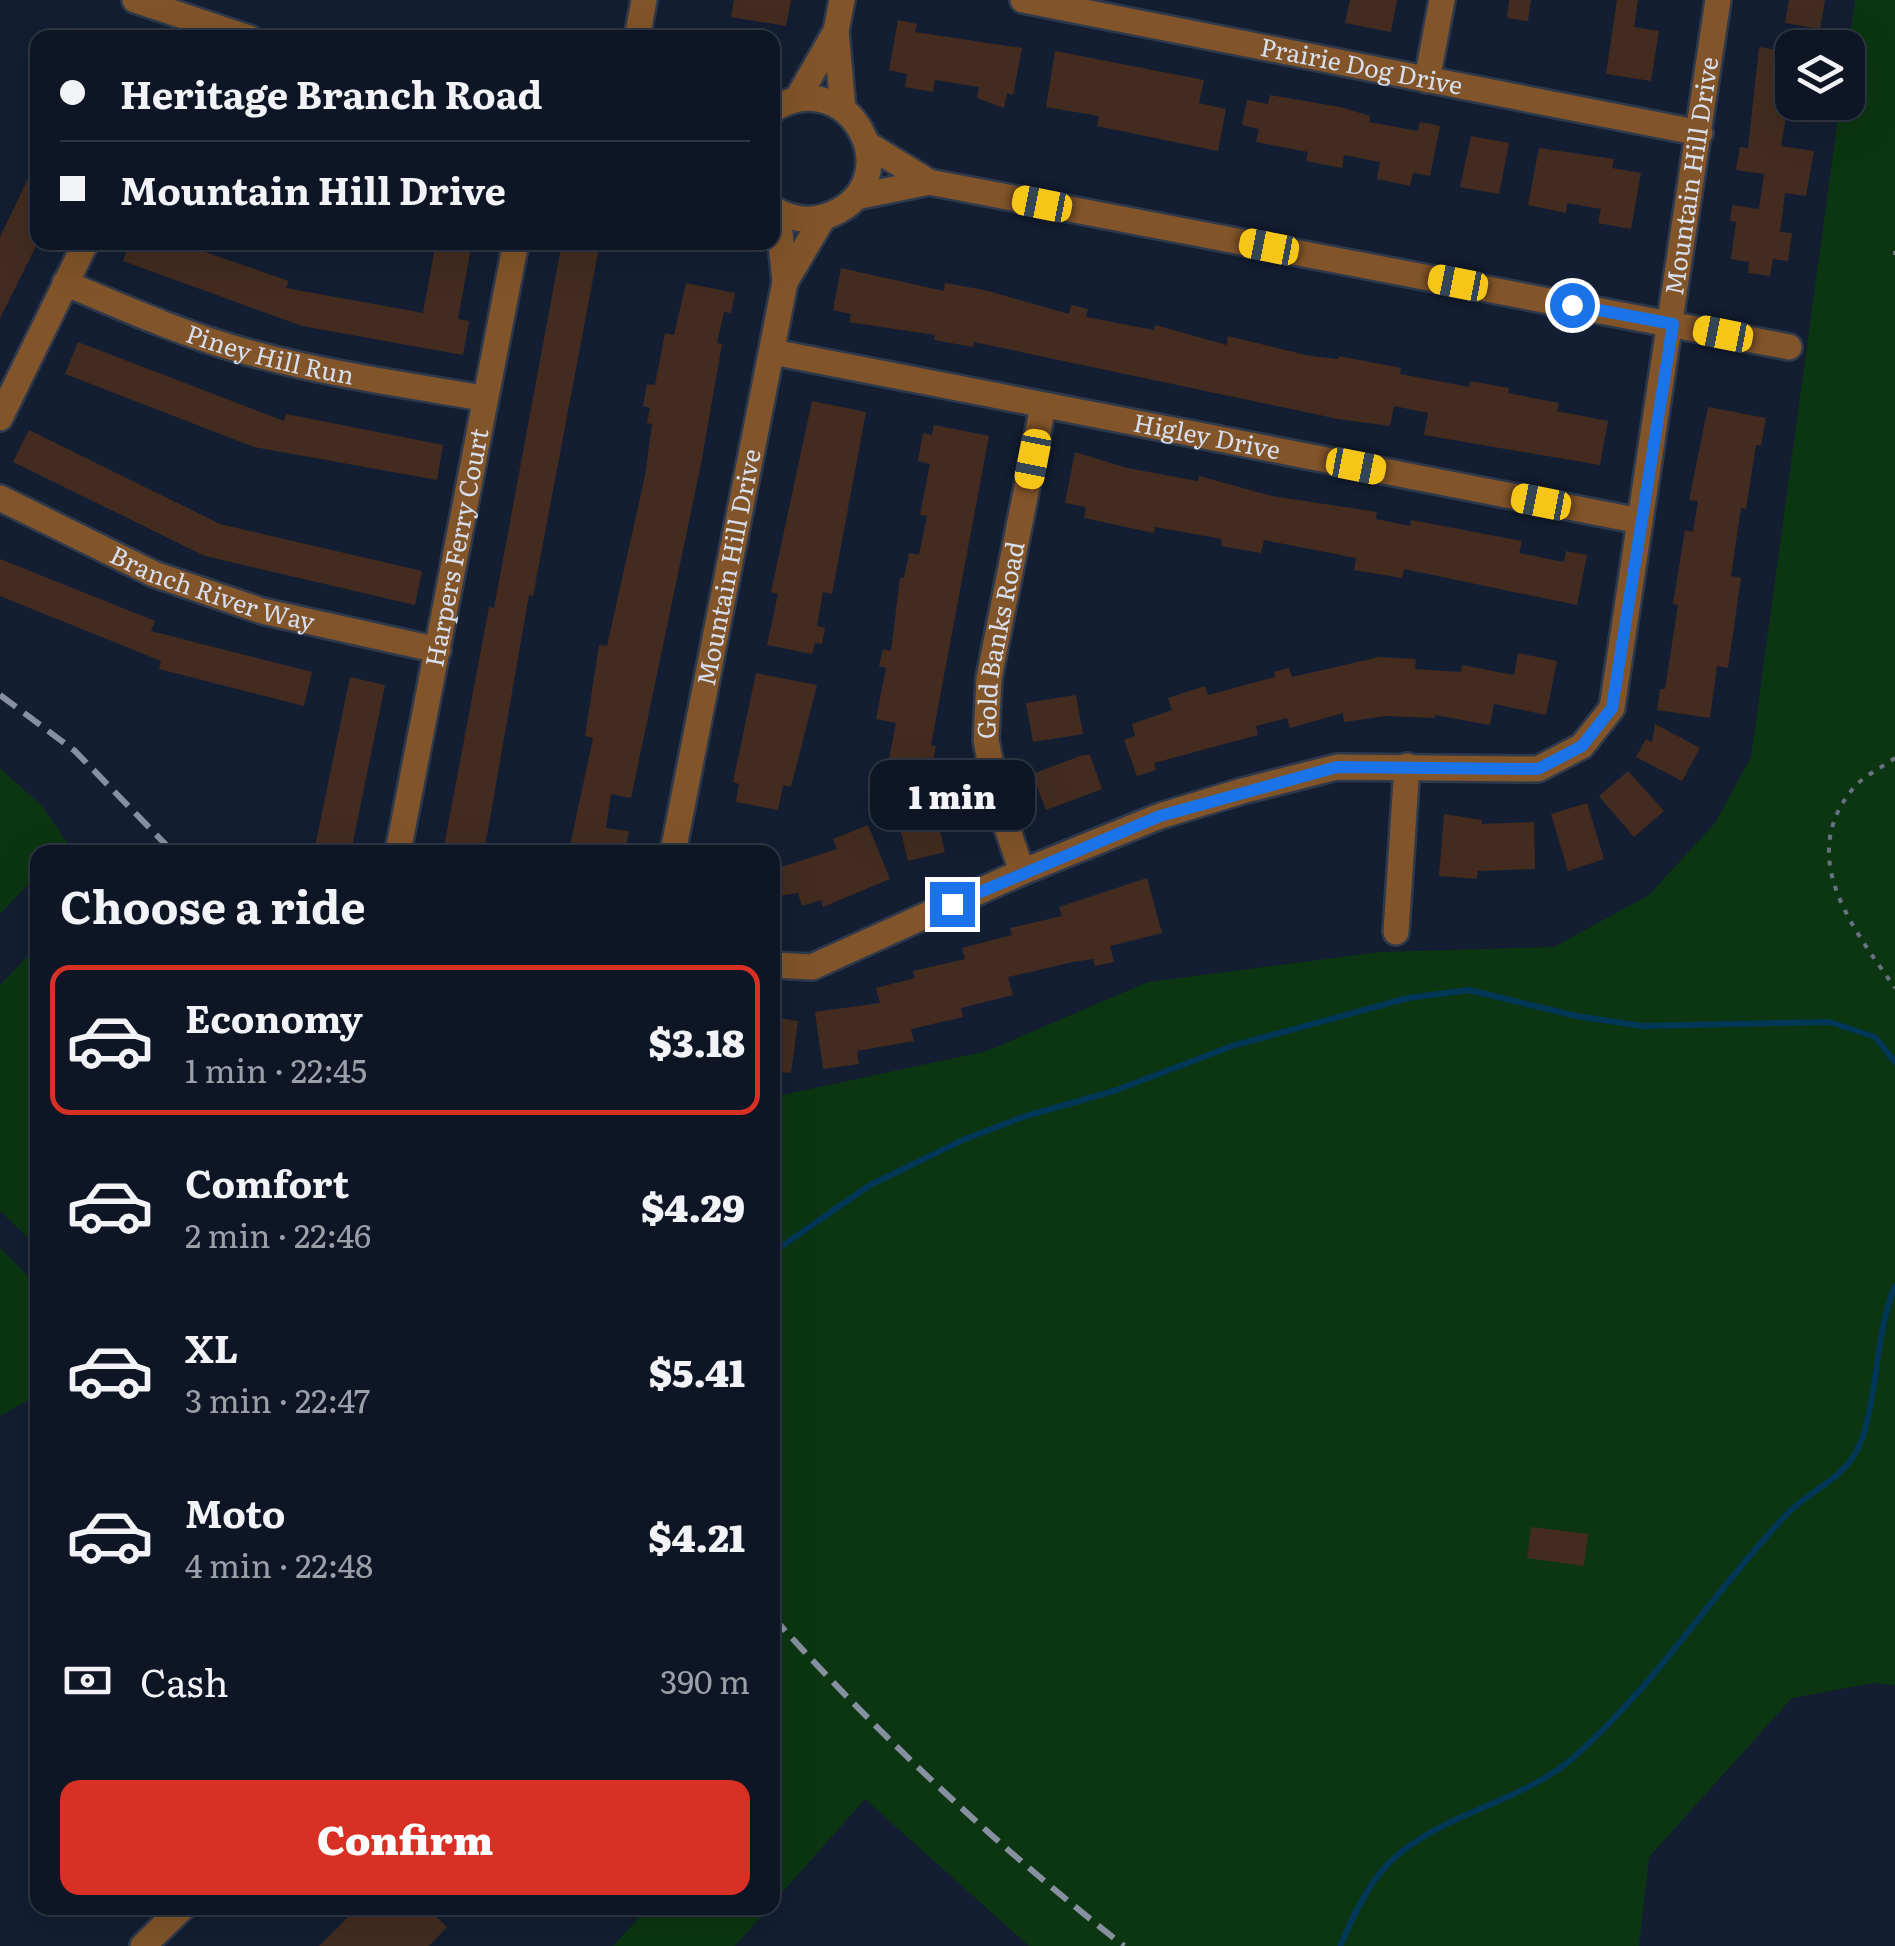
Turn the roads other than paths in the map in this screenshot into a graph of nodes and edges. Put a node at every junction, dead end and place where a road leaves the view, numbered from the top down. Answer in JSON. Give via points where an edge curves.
{"nodes":[{"id":1,"x":135,"y":0,"type":"edge"},
{"id":2,"x":644,"y":0,"type":"edge"},
{"id":3,"x":842,"y":0,"type":"edge"},
{"id":4,"x":1023,"y":0,"type":"edge"},
{"id":5,"x":1442,"y":0,"type":"edge"},
{"id":6,"x":1718,"y":0,"type":"edge"},
{"id":7,"x":1142,"y":12,"type":"edge"},
{"id":8,"x":190,"y":30,"type":"edge"},
{"id":9,"x":638,"y":30,"type":"edge"},
{"id":10,"x":836,"y":31,"type":"junction"},
{"id":11,"x":1427,"y":80,"type":"junction"},
{"id":12,"x":797,"y":99,"type":"junction"},
{"id":13,"x":780,"y":106,"type":"edge"},
{"id":14,"x":843,"y":108,"type":"junction"},
{"id":15,"x":1700,"y":133,"type":"junction"},
{"id":16,"x":868,"y":144,"type":"junction"},
{"id":17,"x":929,"y":182,"type":"junction"},
{"id":18,"x":856,"y":197,"type":"junction"},
{"id":19,"x":780,"y":212,"type":"edge"},
{"id":20,"x":823,"y":218,"type":"junction"},
{"id":21,"x":780,"y":246,"type":"edge"},
{"id":22,"x":82,"y":250,"type":"edge"},
{"id":23,"x":514,"y":250,"type":"edge"},
{"id":24,"x":785,"y":282,"type":"junction"},
{"id":25,"x":66,"y":283,"type":"junction"},
{"id":26,"x":1673,"y":324,"type":"junction"},
{"id":27,"x":1789,"y":347,"type":"dead end"},
{"id":28,"x":773,"y":352,"type":"junction"},
{"id":29,"x":484,"y":398,"type":"junction"},
{"id":30,"x":1043,"y":406,"type":"junction"},
{"id":31,"x":0,"y":418,"type":"edge"},
{"id":32,"x":0,"y":498,"type":"edge"},
{"id":33,"x":1640,"y":521,"type":"junction"},
{"id":34,"x":438,"y":650,"type":"junction"},
{"id":35,"x":1408,"y":766,"type":"junction"},
{"id":36,"x":399,"y":845,"type":"edge"},
{"id":37,"x":674,"y":845,"type":"edge"},
{"id":38,"x":1022,"y":872,"type":"junction"},
{"id":39,"x":1396,"y":932,"type":"dead end"},
{"id":40,"x":780,"y":965,"type":"edge"},
{"id":41,"x":175,"y":1915,"type":"edge"},
{"id":42,"x":143,"y":1946,"type":"edge"}],
"edges":[{"from":1,"to":8,"type":"street"},
{"from":2,"to":9,"type":"street"},
{"from":3,"to":10,"type":"street"},
{"from":4,"to":7,"type":"street","name":"Prairie Dog Drive"},
{"from":5,"to":11,"type":"street"},
{"from":6,"to":15,"type":"street","name":"Mountain Hill Drive"},
{"from":7,"to":11,"type":"street","name":"Prairie Dog Drive"},
{"from":10,"to":12,"type":"street"},
{"from":10,"to":14,"type":"street"},
{"from":11,"to":15,"type":"street","name":"Prairie Dog Drive"},
{"from":12,"to":13,"type":"street"},
{"from":12,"to":14,"type":"street"},
{"from":14,"to":16,"type":"street"},
{"from":15,"to":26,"type":"street","name":"Mountain Hill Drive"},
{"from":16,"to":17,"type":"street"},
{"from":16,"to":18,"type":"street","via":[[865,181]]},
{"from":17,"to":18,"type":"street"},
{"from":17,"to":26,"type":"street"},
{"from":18,"to":20,"type":"street"},
{"from":19,"to":20,"type":"street"},
{"from":20,"to":24,"type":"street","name":"Mountain Hill Drive"},
{"from":21,"to":24,"type":"street","name":"Mountain Hill Drive"},
{"from":22,"to":25,"type":"street"},
{"from":23,"to":29,"type":"street","name":"Harpers Ferry Court"},
{"from":24,"to":28,"type":"street","name":"Mountain Hill Drive"},
{"from":25,"to":29,"type":"street","name":"Piney Hill Run","via":[[248,352],[324,372]]},
{"from":25,"to":31,"type":"street"},
{"from":26,"to":27,"type":"street"},
{"from":26,"to":33,"type":"street","name":"Mountain Hill Drive"},
{"from":28,"to":30,"type":"street","name":"Higley Drive"},
{"from":28,"to":37,"type":"street","name":"Mountain Hill Drive"},
{"from":29,"to":34,"type":"street","name":"Harpers Ferry Court"},
{"from":30,"to":33,"type":"street","name":"Higley Drive"},
{"from":30,"to":38,"type":"street","name":"Gold Banks Road","via":[[989,678],[986,740]]},
{"from":32,"to":34,"type":"street","name":"Branch River Way","via":[[154,574],[262,611]]},
{"from":33,"to":35,"type":"street","name":"Mountain Hill Drive","via":[[1612,708],[1582,746],[1538,769]]},
{"from":34,"to":36,"type":"street","name":"Harpers Ferry Court"},
{"from":35,"to":38,"type":"street","name":"Mountain Hill Drive","via":[[1337,767],[1242,792],[1160,816]]},
{"from":35,"to":39,"type":"street"},
{"from":38,"to":40,"type":"street","name":"Mountain Hill Drive","via":[[812,967]]},
{"from":41,"to":42,"type":"street"}]}
